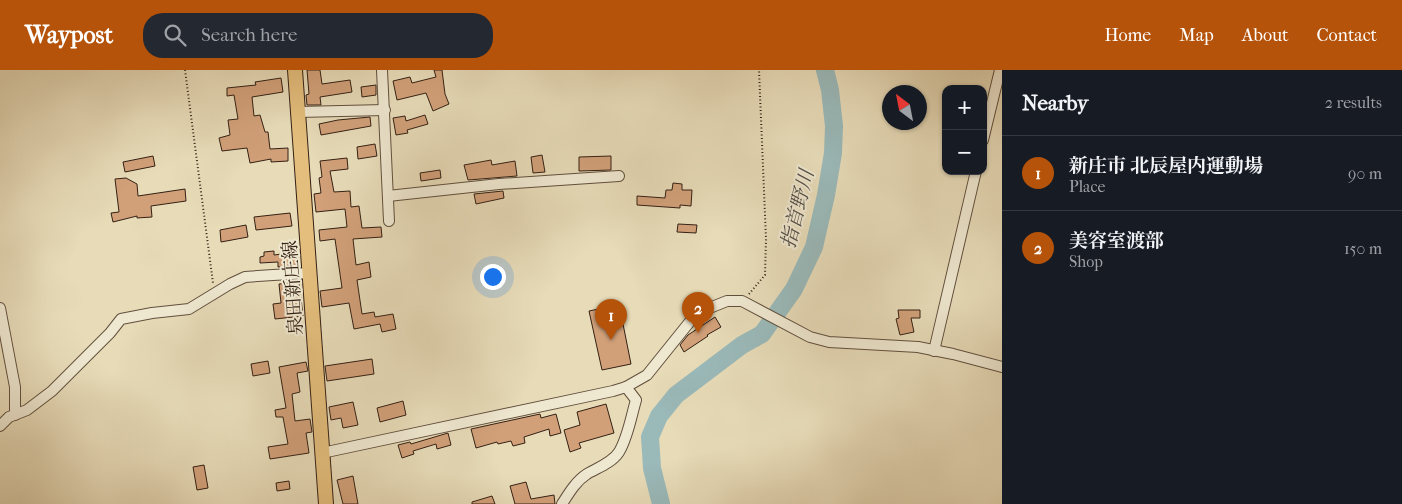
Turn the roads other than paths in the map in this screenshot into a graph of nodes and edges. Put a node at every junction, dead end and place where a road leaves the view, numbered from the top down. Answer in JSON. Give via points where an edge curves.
{"nodes":[{"id":1,"x":295,"y":70,"type":"edge"},
{"id":2,"x":382,"y":70,"type":"edge"},
{"id":3,"x":1000,"y":70,"type":"edge"},
{"id":4,"x":385,"y":110,"type":"junction"},
{"id":5,"x":298,"y":112,"type":"junction"},
{"id":6,"x":985,"y":130,"type":"edge"},
{"id":7,"x":975,"y":175,"type":"edge"},
{"id":8,"x":619,"y":176,"type":"dead end"},
{"id":9,"x":388,"y":196,"type":"junction"},
{"id":10,"x":389,"y":220,"type":"dead end"},
{"id":11,"x":310,"y":273,"type":"junction"},
{"id":12,"x":0,"y":308,"type":"edge"},
{"id":13,"x":934,"y":351,"type":"junction"},
{"id":14,"x":1002,"y":367,"type":"edge"},
{"id":15,"x":626,"y":387,"type":"junction"},
{"id":16,"x":15,"y":414,"type":"junction"},
{"id":17,"x":0,"y":426,"type":"edge"},
{"id":18,"x":322,"y":453,"type":"junction"},
{"id":19,"x":326,"y":504,"type":"edge"},
{"id":20,"x":562,"y":504,"type":"edge"}],
"edges":[{"from":1,"to":5,"type":"main road","name":"泉田新庄線"},
{"from":2,"to":4,"type":"street"},
{"from":3,"to":6,"type":"street"},
{"from":4,"to":5,"type":"street"},
{"from":4,"to":9,"type":"street"},
{"from":5,"to":11,"type":"main road","name":"泉田新庄線"},
{"from":7,"to":13,"type":"street"},
{"from":8,"to":9,"type":"street"},
{"from":9,"to":10,"type":"street"},
{"from":11,"to":16,"type":"street","via":[[245,277],[188,309],[121,319],[52,391],[27,410]]},
{"from":11,"to":18,"type":"main road","name":"泉田新庄線"},
{"from":12,"to":16,"type":"street","via":[[15,387]]},
{"from":13,"to":14,"type":"street"},
{"from":13,"to":15,"type":"street","via":[[895,345],[828,342],[810,337],[742,301],[727,301],[706,308],[692,318],[647,375]]},
{"from":15,"to":18,"type":"street"},
{"from":15,"to":20,"type":"street","via":[[636,400],[618,453],[575,485]]},
{"from":16,"to":17,"type":"street"},
{"from":18,"to":19,"type":"main road","name":"泉田新庄線"}]}
